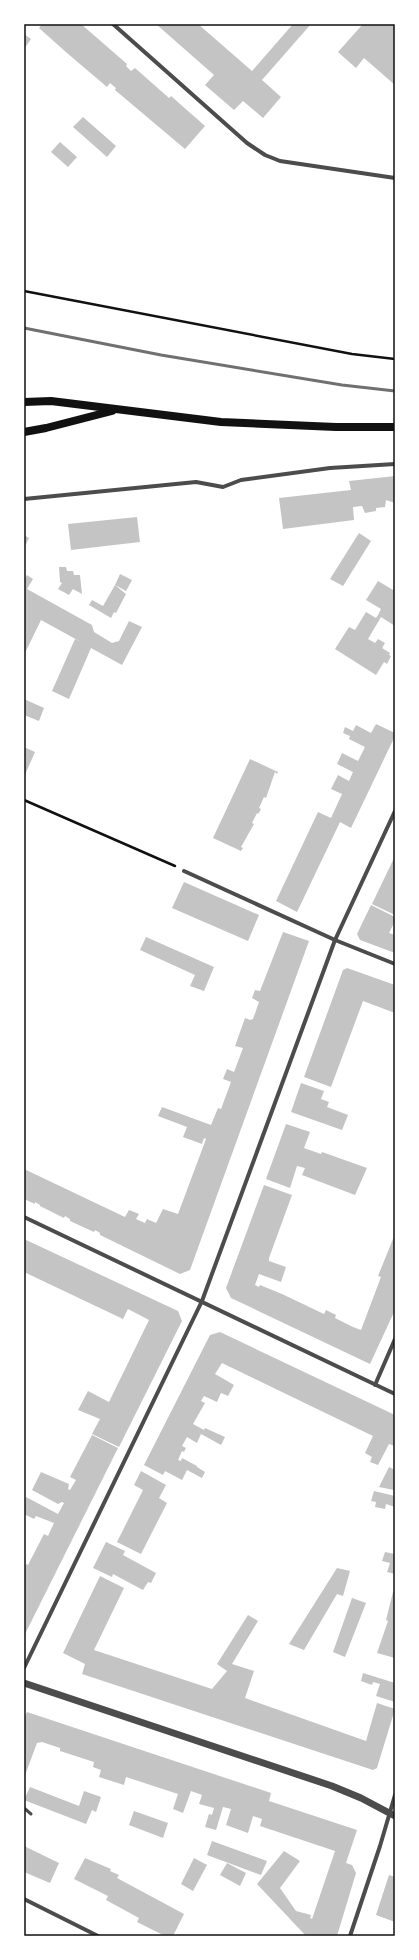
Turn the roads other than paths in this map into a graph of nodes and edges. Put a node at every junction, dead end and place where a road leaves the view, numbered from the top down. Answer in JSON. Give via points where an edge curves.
{"nodes":[{"id":1,"x":113,"y":24,"type":"edge"},
{"id":2,"x":395,"y":178,"type":"edge"},
{"id":3,"x":24,"y":402,"type":"edge"},
{"id":4,"x":117,"y":410,"type":"junction"},
{"id":5,"x":395,"y":427,"type":"edge"},
{"id":6,"x":24,"y":432,"type":"edge"},
{"id":7,"x":395,"y":464,"type":"edge"},
{"id":8,"x":24,"y":499,"type":"edge"},
{"id":9,"x":395,"y":811,"type":"edge"},
{"id":10,"x":184,"y":871,"type":"road end"},
{"id":11,"x":335,"y":940,"type":"junction"},
{"id":12,"x":395,"y":964,"type":"edge"},
{"id":13,"x":24,"y":1217,"type":"edge"},
{"id":14,"x":202,"y":1301,"type":"junction"},
{"id":15,"x":395,"y":1339,"type":"edge"},
{"id":16,"x":375,"y":1385,"type":"junction"},
{"id":17,"x":395,"y":1394,"type":"edge"},
{"id":18,"x":24,"y":1668,"type":"edge"},
{"id":19,"x":24,"y":1683,"type":"edge"},
{"id":20,"x":395,"y":1795,"type":"edge"},
{"id":21,"x":24,"y":1808,"type":"edge"},
{"id":22,"x":31,"y":1814,"type":"dead end"},
{"id":23,"x":393,"y":1814,"type":"edge"},
{"id":24,"x":24,"y":1899,"type":"edge"},
{"id":25,"x":98,"y":1936,"type":"edge"},
{"id":26,"x":350,"y":1936,"type":"edge"}],
"edges":[{"from":1,"to":2,"type":"street","via":[[248,143],[265,155],[280,161]]},
{"from":3,"to":4,"type":"main road","via":[[51,401]]},
{"from":4,"to":5,"type":"main road","via":[[221,422]]},
{"from":4,"to":6,"type":"main road"},
{"from":7,"to":8,"type":"street","via":[[330,468],[242,480],[224,487],[196,482]]},
{"from":9,"to":11,"type":"street"},
{"from":10,"to":11,"type":"street"},
{"from":11,"to":12,"type":"street"},
{"from":11,"to":14,"type":"street"},
{"from":13,"to":14,"type":"street"},
{"from":14,"to":16,"type":"street"},
{"from":14,"to":18,"type":"street"},
{"from":15,"to":16,"type":"street"},
{"from":16,"to":17,"type":"street"},
{"from":19,"to":23,"type":"street","via":[[332,1786]]},
{"from":20,"to":23,"type":"street"},
{"from":21,"to":22,"type":"lane"},
{"from":23,"to":26,"type":"street"},
{"from":24,"to":25,"type":"street"}]}
